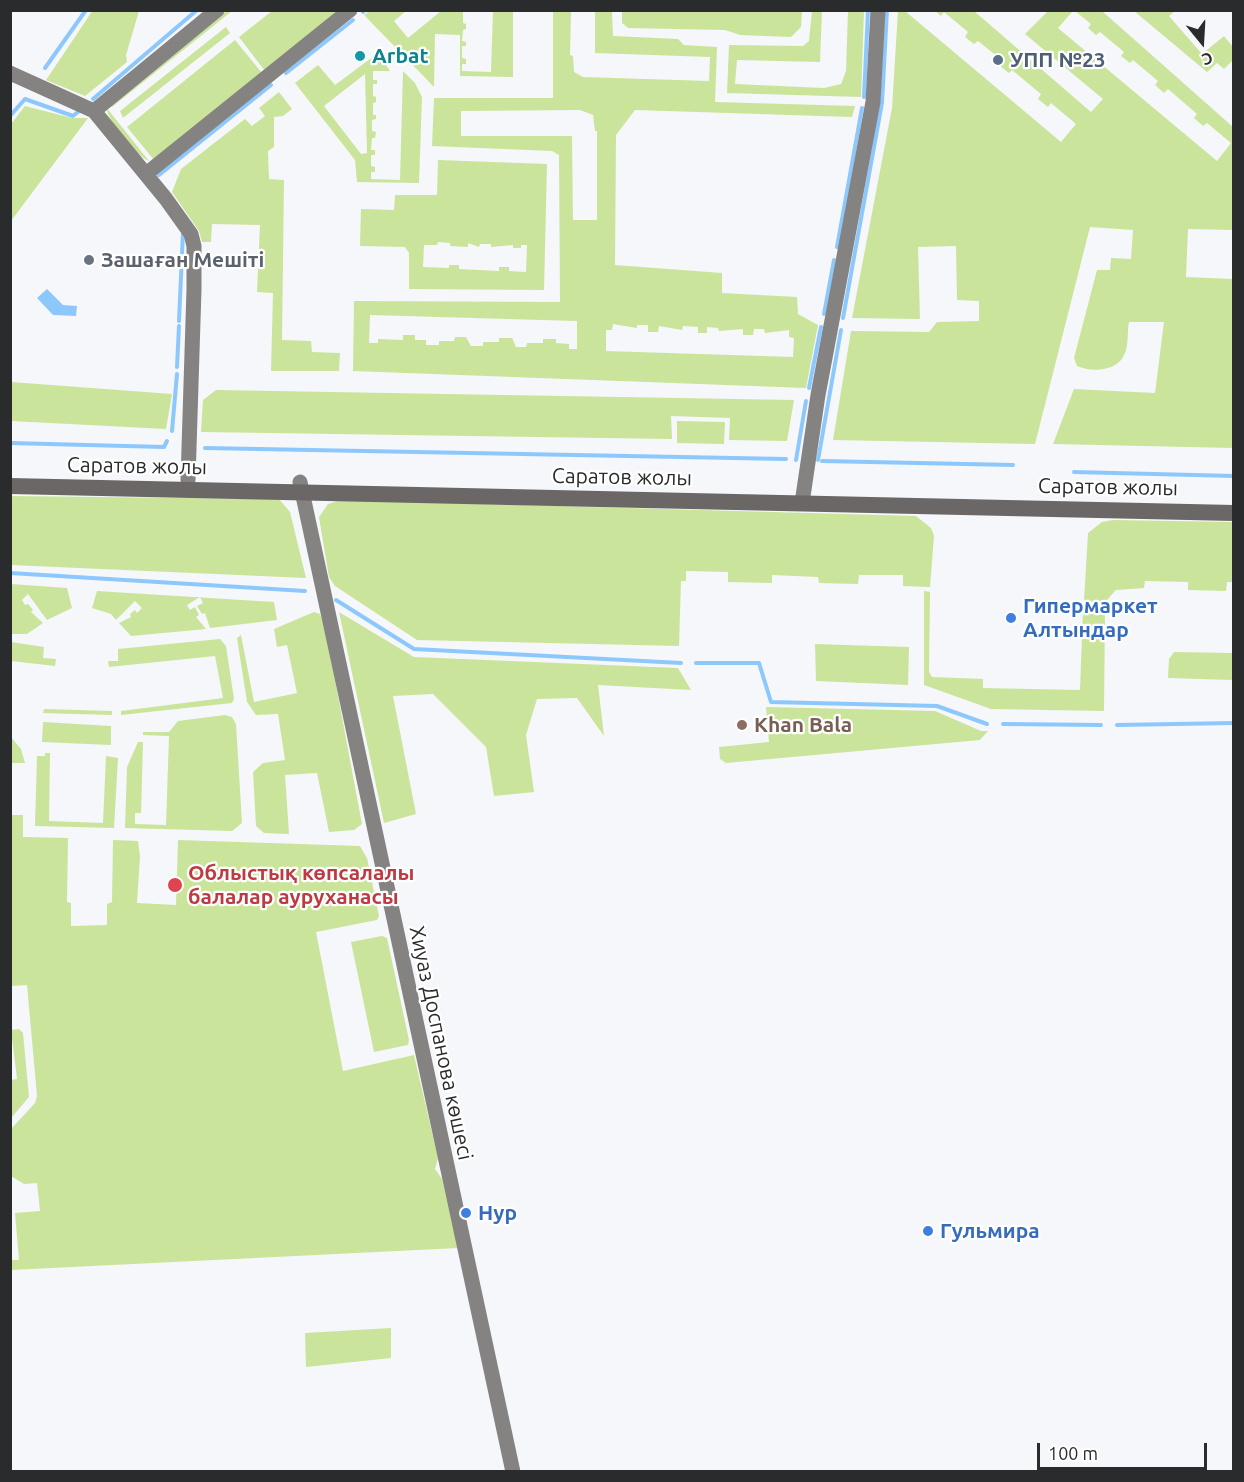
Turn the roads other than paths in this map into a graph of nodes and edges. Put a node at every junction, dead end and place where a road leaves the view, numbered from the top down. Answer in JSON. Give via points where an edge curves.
{"nodes":[{"id":1,"x":217,"y":10,"type":"edge"},
{"id":2,"x":350,"y":10,"type":"edge"},
{"id":3,"x":878,"y":10,"type":"edge"},
{"id":4,"x":10,"y":74,"type":"edge"},
{"id":5,"x":94,"y":111,"type":"junction"},
{"id":6,"x":146,"y":174,"type":"junction"},
{"id":7,"x":10,"y":476,"type":"edge"},
{"id":8,"x":188,"y":480,"type":"junction"},
{"id":9,"x":10,"y":486,"type":"edge"},
{"id":10,"x":301,"y":487,"type":"junction"},
{"id":11,"x":802,"y":498,"type":"junction"},
{"id":12,"x":1233,"y":502,"type":"edge"},
{"id":13,"x":1233,"y":513,"type":"edge"},
{"id":14,"x":513,"y":1472,"type":"edge"}],
"edges":[{"from":1,"to":5,"type":"main road"},
{"from":2,"to":6,"type":"main road"},
{"from":3,"to":11,"type":"main road","via":[[873,102]]},
{"from":4,"to":5,"type":"main road"},
{"from":5,"to":6,"type":"main road"},
{"from":6,"to":8,"type":"main road","via":[[186,225],[194,242]]},
{"from":7,"to":8,"type":"main road","name":"Саратов жолы"},
{"from":8,"to":10,"type":"main road","name":"Саратов жолы"},
{"from":9,"to":10,"type":"main road","name":"Саратов жолы"},
{"from":10,"to":11,"type":"main road","name":"Саратов жолы"},
{"from":10,"to":14,"type":"main road","name":"Хиуаз Доспанова көшесі"},
{"from":11,"to":12,"type":"main road","name":"Саратов жолы"},
{"from":11,"to":13,"type":"main road","name":"Саратов жолы"}]}
